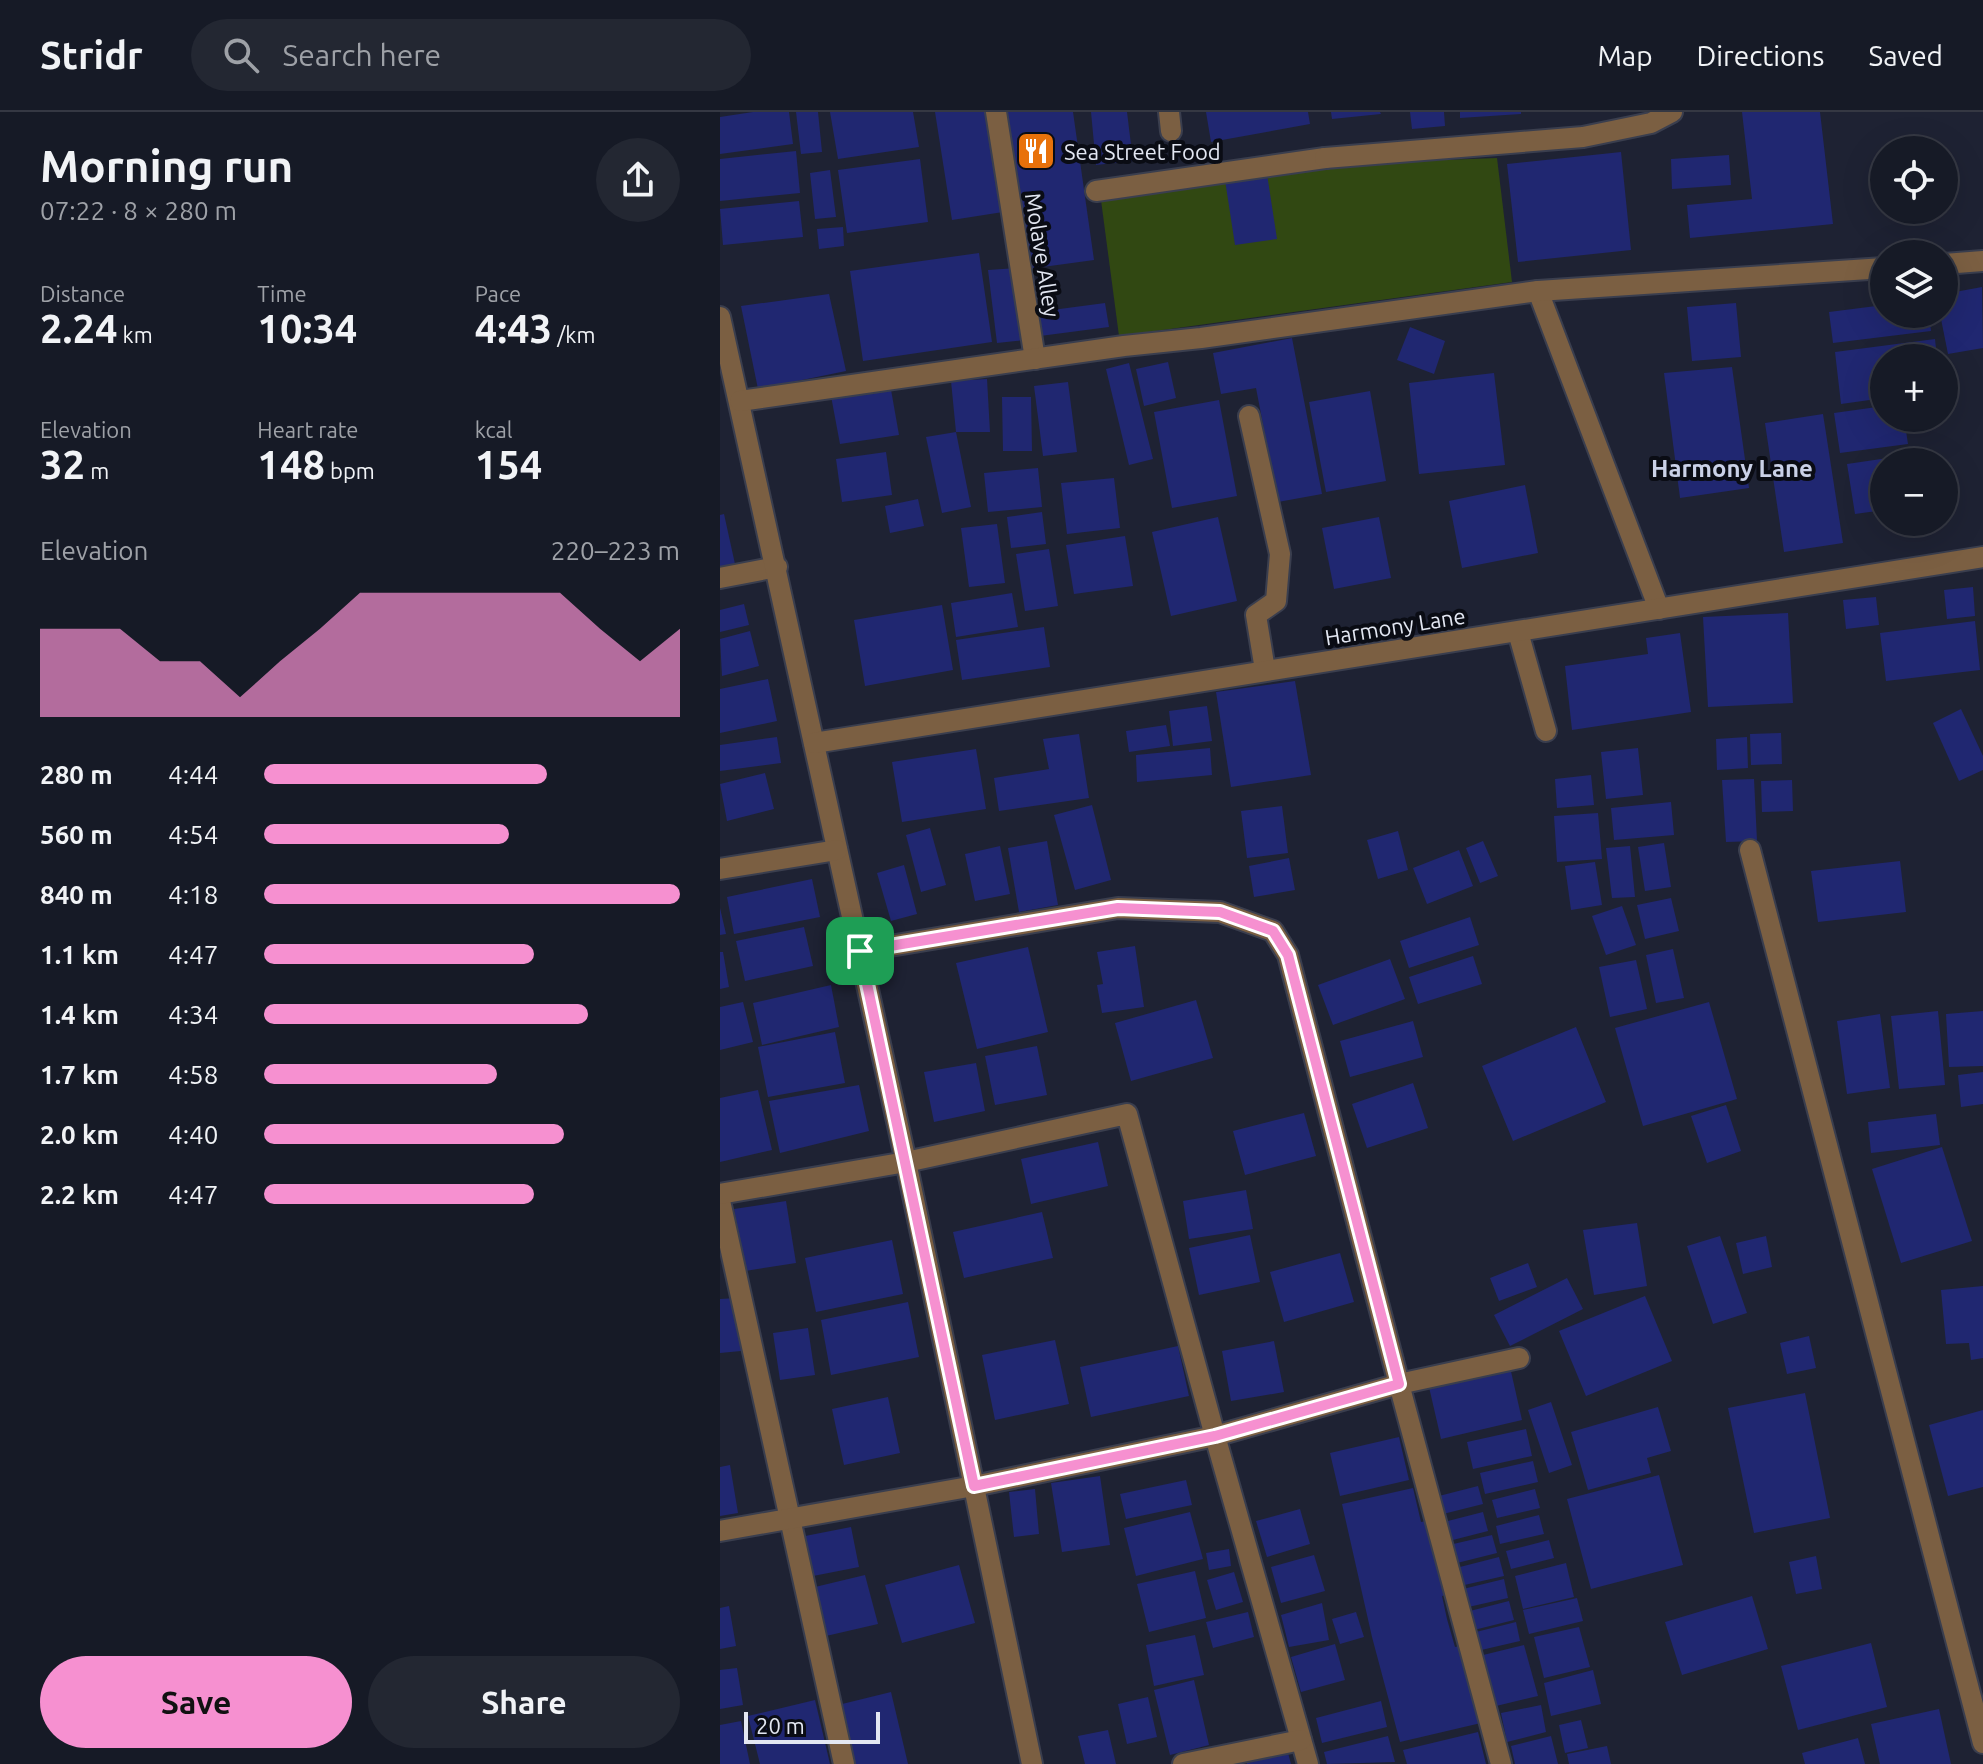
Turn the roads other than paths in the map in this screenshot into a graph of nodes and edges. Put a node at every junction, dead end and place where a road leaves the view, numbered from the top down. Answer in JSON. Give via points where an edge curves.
{"nodes":[{"id":1,"x":996,"y":112,"type":"edge"},
{"id":2,"x":1672,"y":112,"type":"edge"},
{"id":3,"x":1096,"y":191,"type":"dead end"},
{"id":4,"x":1983,"y":261,"type":"edge"},
{"id":5,"x":1958,"y":263,"type":"edge"},
{"id":6,"x":1870,"y":269,"type":"edge"},
{"id":7,"x":1538,"y":291,"type":"junction"},
{"id":8,"x":720,"y":317,"type":"edge"},
{"id":9,"x":1035,"y":359,"type":"junction"},
{"id":10,"x":725,"y":364,"type":"edge"},
{"id":11,"x":740,"y":401,"type":"junction"},
{"id":12,"x":1249,"y":416,"type":"dead end"},
{"id":13,"x":1983,"y":557,"type":"edge"},
{"id":14,"x":777,"y":567,"type":"junction"},
{"id":15,"x":720,"y":578,"type":"edge"},
{"id":16,"x":1659,"y":609,"type":"junction"},
{"id":17,"x":1518,"y":632,"type":"junction"},
{"id":18,"x":1265,"y":670,"type":"junction"},
{"id":19,"x":1546,"y":731,"type":"dead end"},
{"id":20,"x":814,"y":743,"type":"junction"},
{"id":21,"x":837,"y":850,"type":"junction"},
{"id":22,"x":1750,"y":850,"type":"dead end"},
{"id":23,"x":720,"y":869,"type":"edge"},
{"id":24,"x":860,"y":951,"type":"junction"},
{"id":25,"x":906,"y":1162,"type":"junction"},
{"id":26,"x":720,"y":1194,"type":"edge"},
{"id":27,"x":720,"y":1201,"type":"edge"},
{"id":28,"x":1519,"y":1358,"type":"dead end"},
{"id":29,"x":1399,"y":1384,"type":"junction"},
{"id":30,"x":1215,"y":1436,"type":"junction"},
{"id":31,"x":974,"y":1486,"type":"junction"},
{"id":32,"x":791,"y":1518,"type":"junction"},
{"id":33,"x":720,"y":1531,"type":"edge"},
{"id":34,"x":1301,"y":1740,"type":"junction"},
{"id":35,"x":1983,"y":1743,"type":"edge"},
{"id":36,"x":844,"y":1764,"type":"edge"},
{"id":37,"x":1032,"y":1764,"type":"edge"},
{"id":38,"x":1183,"y":1764,"type":"edge"},
{"id":39,"x":1308,"y":1764,"type":"edge"},
{"id":40,"x":1501,"y":1764,"type":"edge"}],
"edges":[{"from":1,"to":9,"type":"street","name":"Molave Alley"},
{"from":2,"to":3,"type":"street","via":[[1651,123],[1583,137],[1325,158]]},
{"from":4,"to":5,"type":"street"},
{"from":6,"to":7,"type":"street"},
{"from":7,"to":9,"type":"street"},
{"from":7,"to":16,"type":"street"},
{"from":8,"to":10,"type":"street"},
{"from":9,"to":11,"type":"street"},
{"from":10,"to":11,"type":"street"},
{"from":11,"to":14,"type":"street"},
{"from":12,"to":18,"type":"street","via":[[1280,554],[1276,601],[1256,615]]},
{"from":13,"to":16,"type":"street","name":"Harmony Lane"},
{"from":14,"to":15,"type":"street"},
{"from":14,"to":20,"type":"street"},
{"from":16,"to":17,"type":"street","name":"Harmony Lane"},
{"from":17,"to":18,"type":"street","name":"Harmony Lane"},
{"from":17,"to":19,"type":"street"},
{"from":18,"to":20,"type":"street","name":"Harmony Lane"},
{"from":20,"to":21,"type":"street"},
{"from":21,"to":23,"type":"street"},
{"from":21,"to":24,"type":"street"},
{"from":22,"to":35,"type":"street"},
{"from":24,"to":25,"type":"street"},
{"from":24,"to":29,"type":"street","via":[[1118,908],[1220,912],[1273,931],[1288,955]]},
{"from":25,"to":26,"type":"street"},
{"from":25,"to":30,"type":"street","via":[[1127,1114]]},
{"from":25,"to":31,"type":"street"},
{"from":27,"to":32,"type":"street"},
{"from":28,"to":29,"type":"street"},
{"from":29,"to":30,"type":"street"},
{"from":29,"to":40,"type":"street"},
{"from":30,"to":31,"type":"street"},
{"from":30,"to":34,"type":"street"},
{"from":31,"to":32,"type":"street"},
{"from":31,"to":37,"type":"street"},
{"from":32,"to":33,"type":"street"},
{"from":32,"to":36,"type":"street"},
{"from":34,"to":38,"type":"street"},
{"from":34,"to":39,"type":"street"}]}
